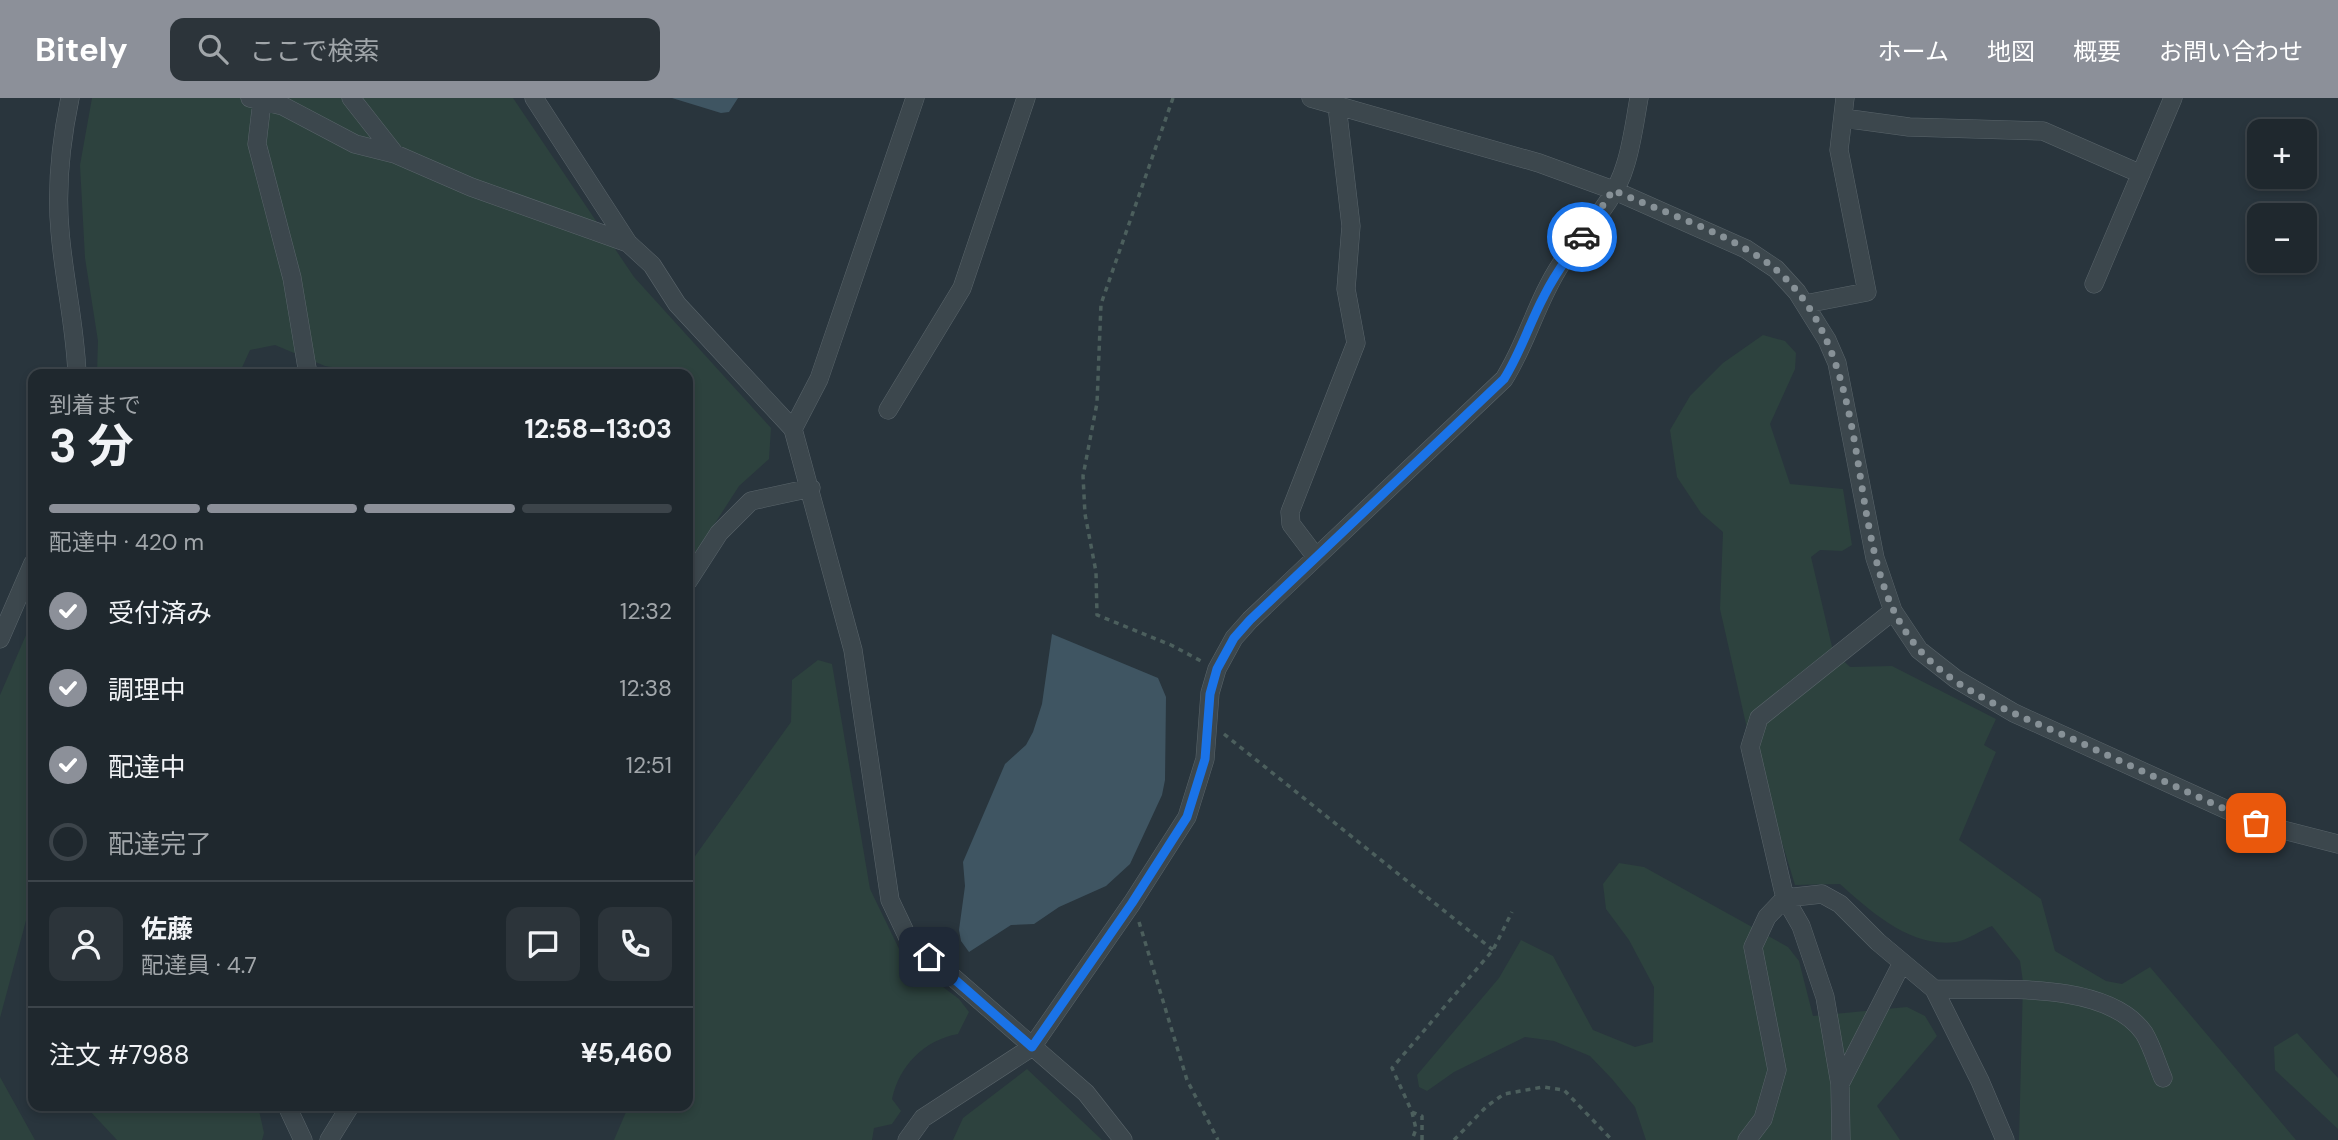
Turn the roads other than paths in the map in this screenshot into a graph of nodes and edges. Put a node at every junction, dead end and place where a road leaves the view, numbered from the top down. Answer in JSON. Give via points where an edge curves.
{"nodes":[{"id":1,"x":70,"y":98,"type":"edge"},
{"id":2,"x":351,"y":98,"type":"edge"},
{"id":3,"x":534,"y":98,"type":"edge"},
{"id":4,"x":915,"y":98,"type":"edge"},
{"id":5,"x":1026,"y":98,"type":"edge"},
{"id":6,"x":1311,"y":98,"type":"edge"},
{"id":7,"x":1639,"y":98,"type":"edge"},
{"id":8,"x":1845,"y":98,"type":"edge"},
{"id":9,"x":2173,"y":98,"type":"edge"},
{"id":10,"x":256,"y":99,"type":"edge"},
{"id":11,"x":1337,"y":106,"type":"junction"},
{"id":12,"x":1843,"y":118,"type":"junction"},
{"id":13,"x":396,"y":154,"type":"junction"},
{"id":14,"x":2141,"y":174,"type":"junction"},
{"id":15,"x":1613,"y":190,"type":"junction"},
{"id":16,"x":628,"y":243,"type":"junction"},
{"id":17,"x":2094,"y":284,"type":"dead end"},
{"id":18,"x":1805,"y":304,"type":"junction"},
{"id":19,"x":76,"y":369,"type":"edge"},
{"id":20,"x":307,"y":369,"type":"edge"},
{"id":21,"x":888,"y":410,"type":"dead end"},
{"id":22,"x":793,"y":429,"type":"junction"},
{"id":23,"x":811,"y":488,"type":"junction"},
{"id":24,"x":1316,"y":557,"type":"junction"},
{"id":25,"x":693,"y":573,"type":"edge"},
{"id":26,"x":28,"y":575,"type":"edge"},
{"id":27,"x":1893,"y":611,"type":"junction"},
{"id":28,"x":0,"y":639,"type":"edge"},
{"id":29,"x":2338,"y":844,"type":"edge"},
{"id":30,"x":1785,"y":898,"type":"junction"},
{"id":31,"x":1902,"y":963,"type":"junction"},
{"id":32,"x":1934,"y":989,"type":"junction"},
{"id":33,"x":1032,"y":1047,"type":"junction"},
{"id":34,"x":2162,"y":1078,"type":"dead end"},
{"id":35,"x":1840,"y":1084,"type":"junction"},
{"id":36,"x":289,"y":1111,"type":"edge"},
{"id":37,"x":347,"y":1111,"type":"edge"},
{"id":38,"x":303,"y":1140,"type":"edge"},
{"id":39,"x":330,"y":1140,"type":"edge"},
{"id":40,"x":907,"y":1140,"type":"edge"},
{"id":41,"x":1123,"y":1140,"type":"edge"},
{"id":42,"x":1747,"y":1140,"type":"edge"},
{"id":43,"x":1841,"y":1140,"type":"edge"},
{"id":44,"x":2005,"y":1140,"type":"edge"}],
"edges":[{"from":1,"to":19,"type":"street","via":[[61,155],[60,231],[75,327]]},
{"from":2,"to":13,"type":"street"},
{"from":3,"to":16,"type":"street"},
{"from":4,"to":22,"type":"street","via":[[820,379]]},
{"from":5,"to":21,"type":"street","via":[[962,288]]},
{"from":6,"to":11,"type":"street"},
{"from":7,"to":15,"type":"street","via":[[1625,168]]},
{"from":8,"to":12,"type":"street"},
{"from":9,"to":14,"type":"street"},
{"from":10,"to":13,"type":"street","via":[[283,106],[355,144]]},
{"from":10,"to":20,"type":"street","via":[[257,144],[292,278]]},
{"from":11,"to":15,"type":"street","via":[[1539,163]]},
{"from":11,"to":24,"type":"street","via":[[1351,226],[1346,289],[1356,343],[1290,512],[1292,524]]},
{"from":12,"to":14,"type":"street","via":[[1909,127],[2043,131]]},
{"from":12,"to":18,"type":"street","via":[[1839,150],[1867,292]]},
{"from":13,"to":16,"type":"street","via":[[471,187]]},
{"from":14,"to":17,"type":"street"},
{"from":15,"to":18,"type":"street","via":[[1746,249],[1776,269]]},
{"from":15,"to":24,"type":"street","via":[[1561,264],[1504,379]]},
{"from":16,"to":22,"type":"street"},
{"from":18,"to":27,"type":"street","via":[[1837,363],[1875,558]]},
{"from":22,"to":23,"type":"street"},
{"from":23,"to":25,"type":"street","via":[[751,501],[719,533]]},
{"from":23,"to":33,"type":"street","via":[[853,650],[890,900],[908,938]]},
{"from":24,"to":33,"type":"street","via":[[1234,638],[1210,694],[1205,759],[1187,817]]},
{"from":26,"to":28,"type":"street"},
{"from":27,"to":29,"type":"street","via":[[1919,650],[1956,679],[2014,713],[2256,823]]},
{"from":27,"to":30,"type":"street","via":[[1759,718],[1749,747]]},
{"from":30,"to":31,"type":"street","via":[[1822,894],[1840,904]]},
{"from":30,"to":35,"type":"street","via":[[1801,926],[1825,997]]},
{"from":30,"to":42,"type":"street","via":[[1767,917],[1753,947],[1777,1070],[1763,1119]]},
{"from":31,"to":32,"type":"street"},
{"from":31,"to":35,"type":"street"},
{"from":32,"to":34,"type":"street","via":[[2064,993],[2094,1000],[2123,1012],[2144,1034]]},
{"from":32,"to":44,"type":"street"},
{"from":33,"to":40,"type":"street","via":[[923,1118]]},
{"from":33,"to":41,"type":"street","via":[[1086,1093]]},
{"from":35,"to":43,"type":"street"},
{"from":36,"to":38,"type":"street"},
{"from":37,"to":39,"type":"street"}]}
